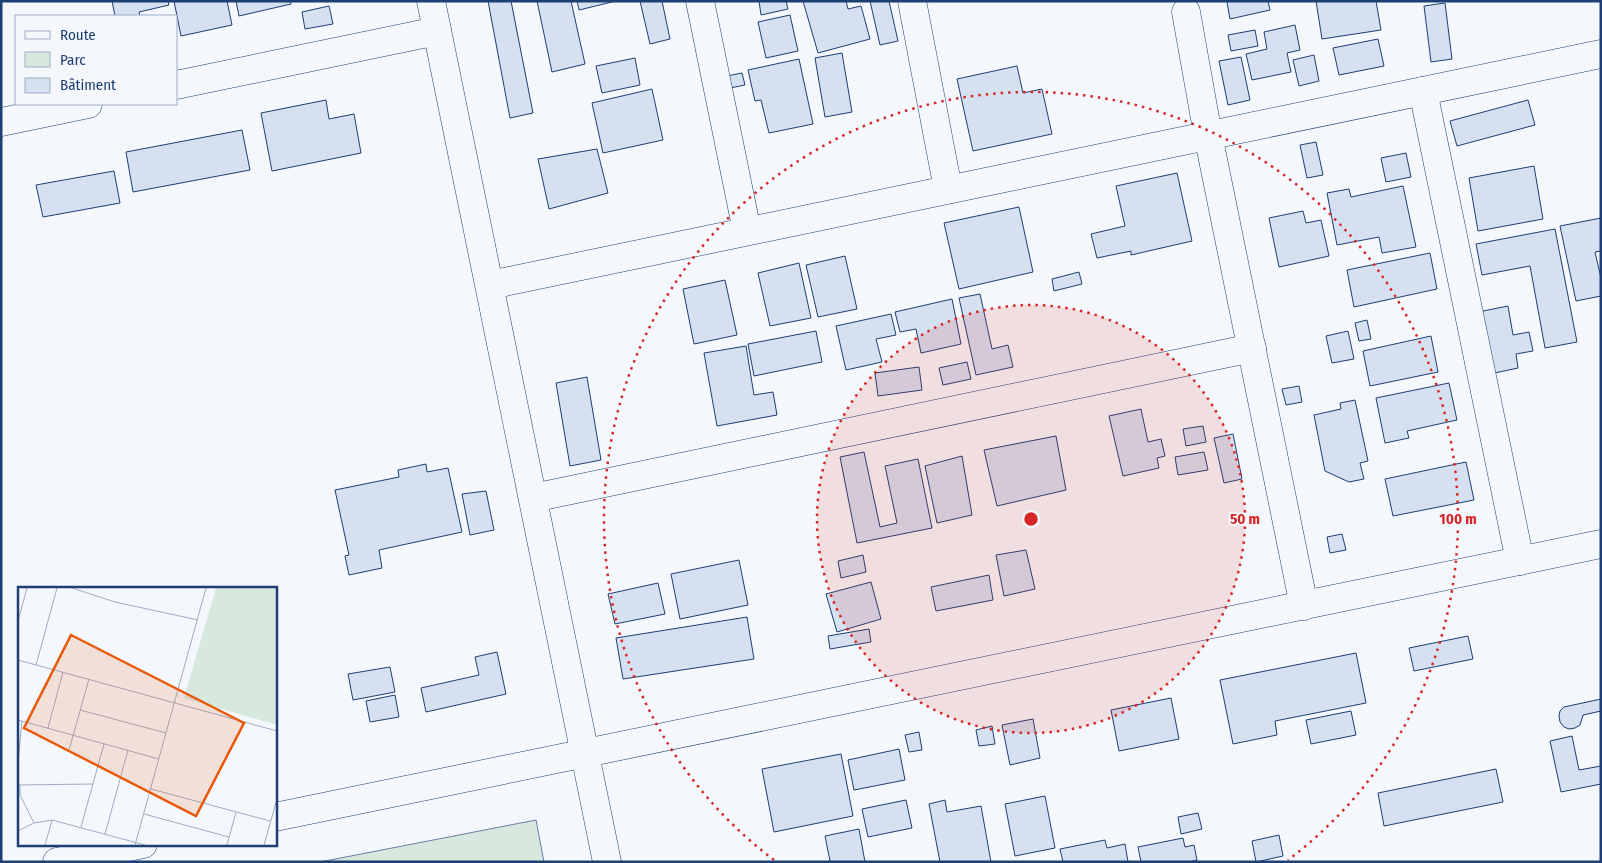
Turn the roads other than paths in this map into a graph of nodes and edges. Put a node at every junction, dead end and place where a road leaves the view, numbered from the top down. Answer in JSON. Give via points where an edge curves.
{"nodes":[{"id":1,"x":431,"y":1,"type":"edge"},
{"id":2,"x":700,"y":1,"type":"edge"},
{"id":3,"x":912,"y":1,"type":"edge"},
{"id":4,"x":1186,"y":12,"type":"dead end"},
{"id":5,"x":438,"y":31,"type":"junction"},
{"id":6,"x":1601,"y":54,"type":"edge"},
{"id":7,"x":178,"y":85,"type":"edge"},
{"id":8,"x":1423,"y":91,"type":"junction"},
{"id":9,"x":83,"y":105,"type":"edge"},
{"id":10,"x":1,"y":122,"type":"edge"},
{"id":11,"x":1208,"y":135,"type":"junction"},
{"id":12,"x":948,"y":190,"type":"junction"},
{"id":13,"x":747,"y":231,"type":"junction"},
{"id":14,"x":490,"y":285,"type":"junction"},
{"id":15,"x":1252,"y":348,"type":"junction"},
{"id":16,"x":533,"y":498,"type":"junction"},
{"id":17,"x":1601,"y":544,"type":"edge"},
{"id":18,"x":1520,"y":561,"type":"junction"},
{"id":19,"x":1304,"y":606,"type":"junction"},
{"id":20,"x":585,"y":754,"type":"junction"},
{"id":21,"x":276,"y":817,"type":"edge"},
{"id":22,"x":133,"y":846,"type":"edge"},
{"id":23,"x":57,"y":862,"type":"edge"},
{"id":24,"x":608,"y":862,"type":"edge"}],
"edges":[{"from":1,"to":5,"type":"street"},
{"from":2,"to":13,"type":"street"},
{"from":3,"to":12,"type":"street"},
{"from":4,"to":11,"type":"street"},
{"from":5,"to":7,"type":"street"},
{"from":5,"to":14,"type":"street"},
{"from":6,"to":8,"type":"street"},
{"from":8,"to":11,"type":"street"},
{"from":8,"to":18,"type":"street"},
{"from":9,"to":10,"type":"street"},
{"from":11,"to":12,"type":"street"},
{"from":11,"to":15,"type":"street"},
{"from":12,"to":13,"type":"street"},
{"from":13,"to":14,"type":"street"},
{"from":14,"to":16,"type":"street"},
{"from":15,"to":16,"type":"street"},
{"from":15,"to":19,"type":"street"},
{"from":16,"to":20,"type":"street"},
{"from":17,"to":18,"type":"street"},
{"from":18,"to":19,"type":"street"},
{"from":19,"to":20,"type":"street"},
{"from":20,"to":21,"type":"street"},
{"from":20,"to":24,"type":"street"},
{"from":22,"to":23,"type":"street"}]}
